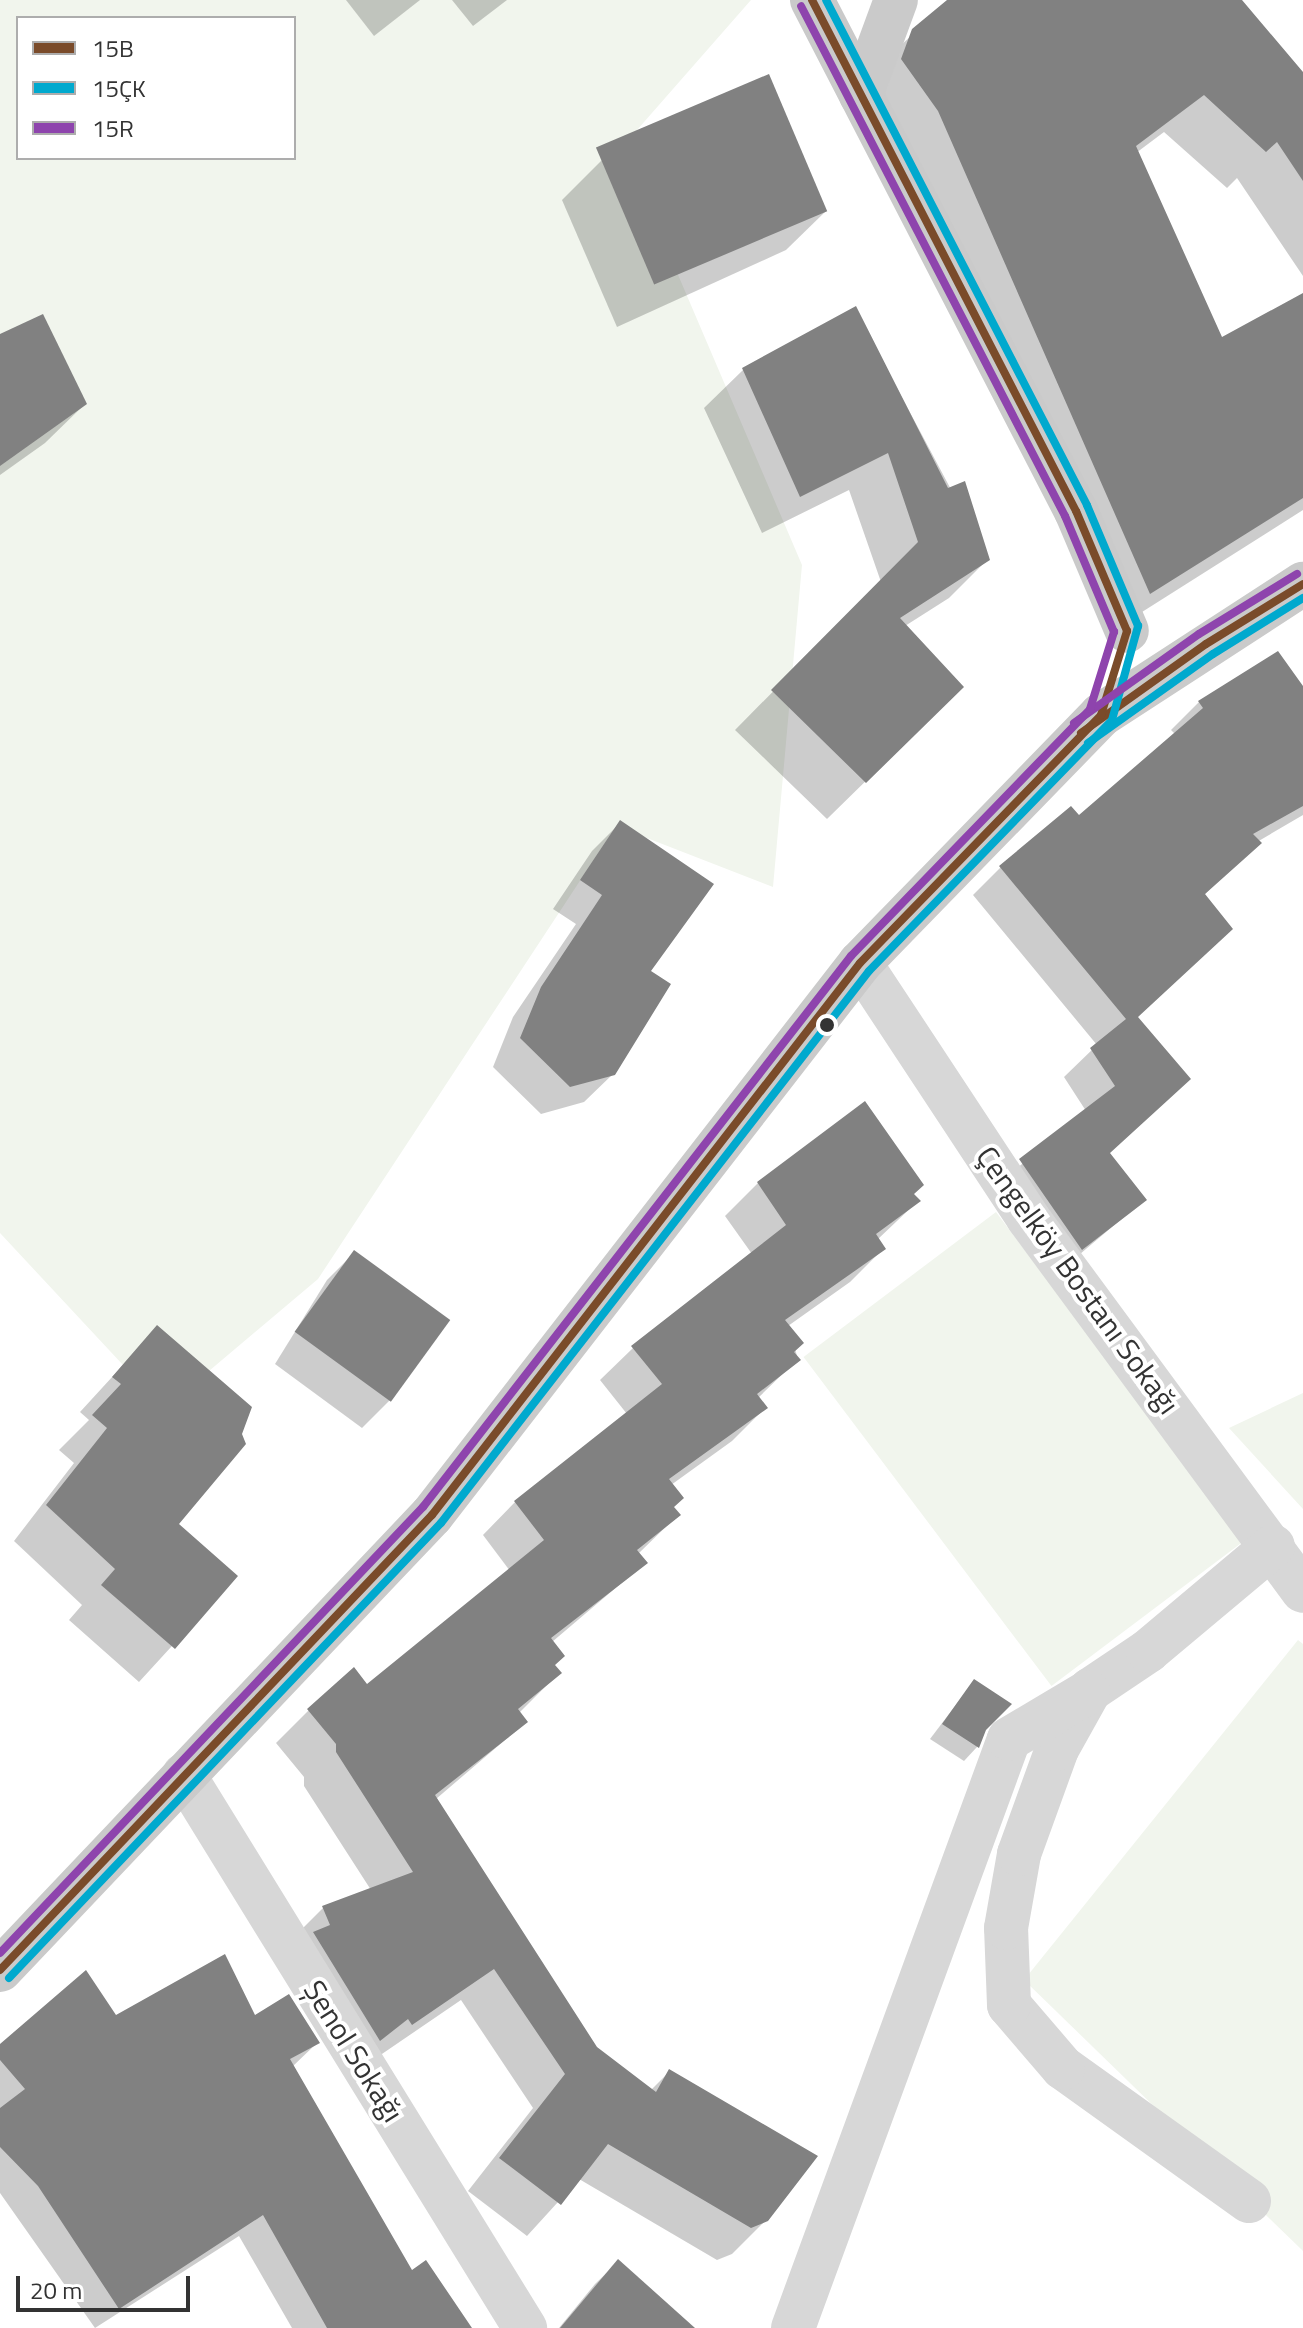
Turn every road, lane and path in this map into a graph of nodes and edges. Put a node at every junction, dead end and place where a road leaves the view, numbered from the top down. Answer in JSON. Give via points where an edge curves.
{"nodes":[{"id":1,"x":812,"y":0,"type":"edge"},
{"id":2,"x":896,"y":0,"type":"edge"},
{"id":3,"x":861,"y":95,"type":"junction"},
{"id":4,"x":1303,"y":584,"type":"edge"},
{"id":5,"x":1127,"y":631,"type":"junction"},
{"id":6,"x":1206,"y":644,"type":"junction"},
{"id":7,"x":1101,"y":715,"type":"junction"},
{"id":8,"x":860,"y":963,"type":"junction"},
{"id":9,"x":1273,"y":1546,"type":"junction"},
{"id":10,"x":1303,"y":1591,"type":"edge"},
{"id":11,"x":1090,"y":1690,"type":"junction"},
{"id":12,"x":184,"y":1775,"type":"junction"},
{"id":13,"x":0,"y":1970,"type":"edge"},
{"id":14,"x":1249,"y":2201,"type":"dead end"},
{"id":15,"x":525,"y":2328,"type":"edge"},
{"id":16,"x":793,"y":2328,"type":"edge"}],
"edges":[{"from":1,"to":3,"type":"main road"},
{"from":2,"to":3,"type":"main road"},
{"from":3,"to":5,"type":"main road","via":[[1076,511]]},
{"from":4,"to":6,"type":"main road"},
{"from":5,"to":6,"type":"main road"},
{"from":5,"to":7,"type":"main road"},
{"from":6,"to":7,"type":"main road"},
{"from":7,"to":8,"type":"main road"},
{"from":8,"to":9,"type":"street","name":"Çengelköy Bostanı Sokağı","via":[[1028,1218]]},
{"from":8,"to":12,"type":"main road","via":[[432,1515]]},
{"from":9,"to":10,"type":"street","name":"Çengelköy Bostanı Sokağı"},
{"from":9,"to":11,"type":"street","via":[[1148,1651]]},
{"from":11,"to":14,"type":"street","via":[[1057,1749],[1019,1854],[1006,1928],[1009,2005],[1063,2068]]},
{"from":11,"to":16,"type":"street","via":[[1009,1739]]},
{"from":12,"to":13,"type":"main road"},
{"from":12,"to":15,"type":"street","name":"Şenol Sokağı"}]}
